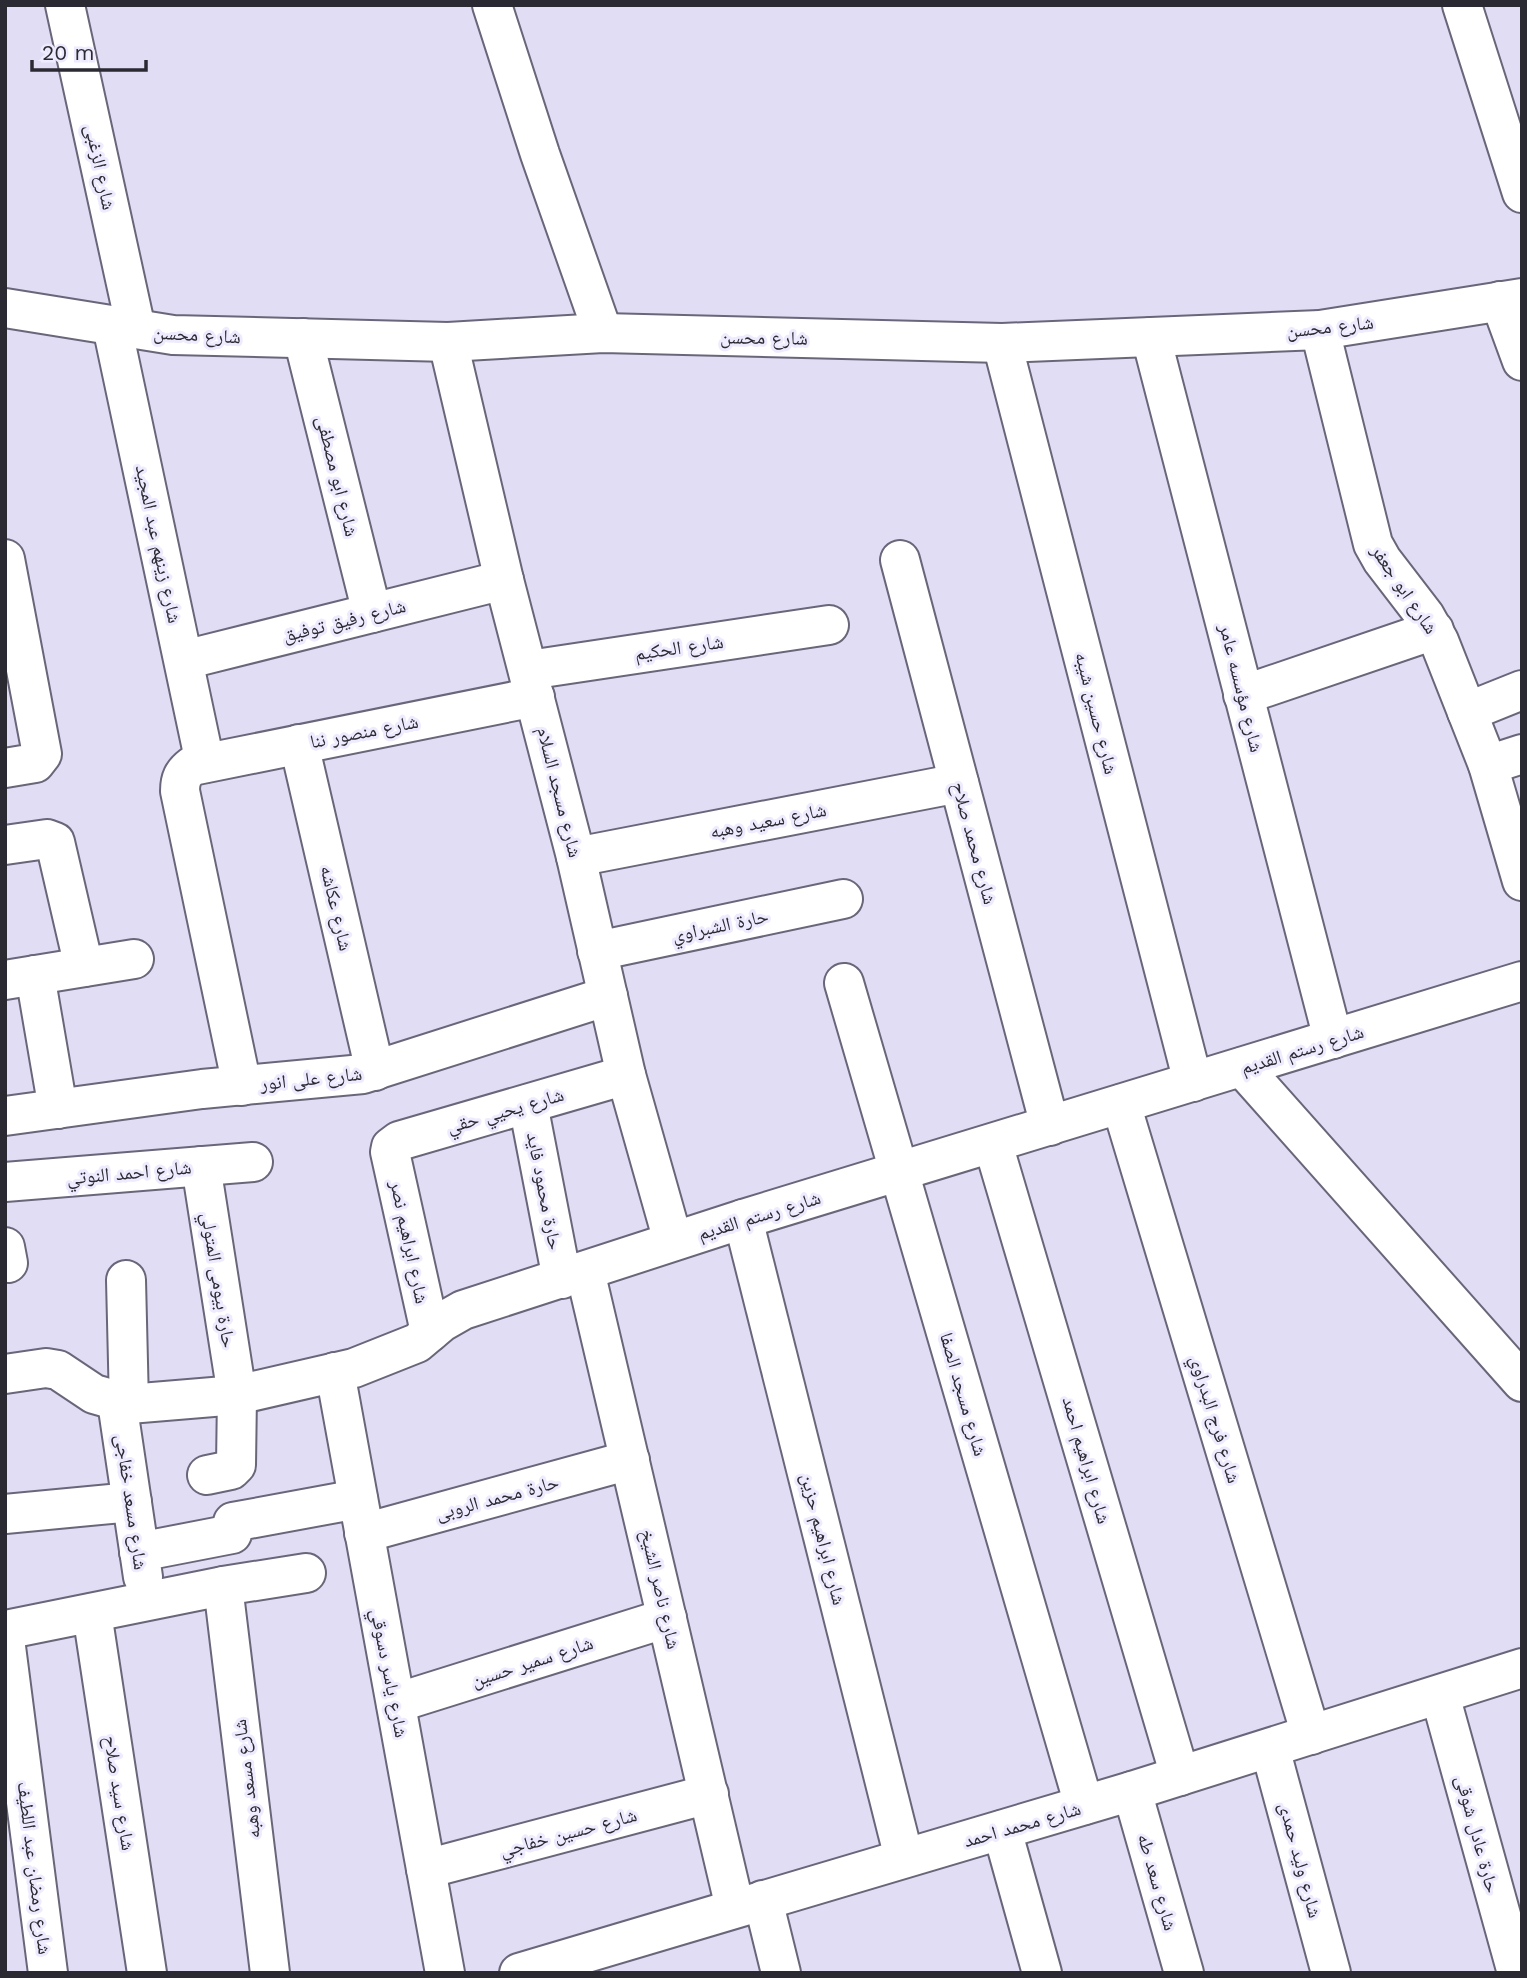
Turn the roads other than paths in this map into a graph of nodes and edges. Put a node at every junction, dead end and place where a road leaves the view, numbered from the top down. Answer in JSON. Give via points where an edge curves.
{"nodes":[{"id":1,"x":65,"y":5,"type":"edge"},
{"id":2,"x":492,"y":5,"type":"edge"},
{"id":3,"x":1462,"y":5,"type":"edge"},
{"id":4,"x":1522,"y":193,"type":"edge"},
{"id":5,"x":1511,"y":300,"type":"edge"},
{"id":6,"x":5,"y":308,"type":"edge"},
{"id":7,"x":124,"y":327,"type":"junction"},
{"id":8,"x":1320,"y":330,"type":"junction"},
{"id":9,"x":603,"y":334,"type":"junction"},
{"id":10,"x":1151,"y":337,"type":"junction"},
{"id":11,"x":303,"y":338,"type":"junction"},
{"id":12,"x":448,"y":342,"type":"junction"},
{"id":13,"x":1002,"y":343,"type":"junction"},
{"id":14,"x":1522,"y":361,"type":"edge"},
{"id":15,"x":5,"y":559,"type":"edge"},
{"id":16,"x":900,"y":560,"type":"dead end"},
{"id":17,"x":504,"y":580,"type":"junction"},
{"id":18,"x":372,"y":613,"type":"junction"},
{"id":19,"x":829,"y":625,"type":"dead end"},
{"id":20,"x":1433,"y":630,"type":"junction"},
{"id":21,"x":184,"y":660,"type":"junction"},
{"id":22,"x":532,"y":683,"type":"junction"},
{"id":23,"x":1522,"y":690,"type":"edge"},
{"id":24,"x":1243,"y":695,"type":"junction"},
{"id":25,"x":1467,"y":712,"type":"junction"},
{"id":26,"x":299,"y":744,"type":"junction"},
{"id":27,"x":1505,"y":760,"type":"edge"},
{"id":28,"x":198,"y":764,"type":"junction"},
{"id":29,"x":5,"y":768,"type":"edge"},
{"id":30,"x":959,"y":783,"type":"junction"},
{"id":31,"x":5,"y":845,"type":"edge"},
{"id":32,"x":576,"y":857,"type":"junction"},
{"id":33,"x":1520,"y":867,"type":"edge"},
{"id":34,"x":843,"y":899,"type":"dead end"},
{"id":35,"x":597,"y":951,"type":"junction"},
{"id":36,"x":134,"y":959,"type":"dead end"},
{"id":37,"x":84,"y":967,"type":"junction"},
{"id":38,"x":20,"y":978,"type":"edge"},
{"id":39,"x":1522,"y":981,"type":"edge"},
{"id":40,"x":844,"y":983,"type":"dead end"},
{"id":41,"x":608,"y":996,"type":"junction"},
{"id":42,"x":1333,"y":1039,"type":"junction"},
{"id":43,"x":1242,"y":1067,"type":"junction"},
{"id":44,"x":374,"y":1071,"type":"junction"},
{"id":45,"x":626,"y":1075,"type":"junction"},
{"id":46,"x":1193,"y":1082,"type":"junction"},
{"id":47,"x":242,"y":1086,"type":"junction"},
{"id":48,"x":528,"y":1104,"type":"junction"},
{"id":49,"x":1121,"y":1104,"type":"junction"},
{"id":50,"x":58,"y":1109,"type":"junction"},
{"id":51,"x":5,"y":1116,"type":"edge"},
{"id":52,"x":1049,"y":1126,"type":"junction"},
{"id":53,"x":993,"y":1144,"type":"junction"},
{"id":54,"x":390,"y":1152,"type":"joint"},
{"id":55,"x":254,"y":1162,"type":"dead end"},
{"id":56,"x":201,"y":1166,"type":"junction"},
{"id":57,"x":899,"y":1172,"type":"junction"},
{"id":58,"x":5,"y":1182,"type":"edge"},
{"id":59,"x":743,"y":1219,"type":"junction"},
{"id":60,"x":673,"y":1241,"type":"junction"},
{"id":61,"x":574,"y":1275,"type":"junction"},
{"id":62,"x":126,"y":1280,"type":"dead end"},
{"id":63,"x":430,"y":1332,"type":"junction"},
{"id":64,"x":335,"y":1372,"type":"junction"},
{"id":65,"x":5,"y":1374,"type":"edge"},
{"id":66,"x":1522,"y":1382,"type":"edge"},
{"id":67,"x":237,"y":1395,"type":"junction"},
{"id":68,"x":123,"y":1403,"type":"junction"},
{"id":69,"x":630,"y":1460,"type":"junction"},
{"id":70,"x":207,"y":1475,"type":"dead end"},
{"id":71,"x":132,"y":1502,"type":"junction"},
{"id":72,"x":5,"y":1514,"type":"edge"},
{"id":73,"x":361,"y":1516,"type":"junction"},
{"id":74,"x":139,"y":1552,"type":"junction"},
{"id":75,"x":306,"y":1573,"type":"dead end"},
{"id":76,"x":222,"y":1586,"type":"junction"},
{"id":77,"x":147,"y":1602,"type":"junction"},
{"id":78,"x":92,"y":1612,"type":"junction"},
{"id":79,"x":667,"y":1618,"type":"junction"},
{"id":80,"x":5,"y":1630,"type":"edge"},
{"id":81,"x":5,"y":1639,"type":"edge"},
{"id":82,"x":1521,"y":1670,"type":"edge"},
{"id":83,"x":1440,"y":1695,"type":"junction"},
{"id":84,"x":396,"y":1703,"type":"junction"},
{"id":85,"x":1311,"y":1735,"type":"junction"},
{"id":86,"x":1270,"y":1748,"type":"junction"},
{"id":87,"x":1180,"y":1776,"type":"junction"},
{"id":88,"x":1132,"y":1791,"type":"junction"},
{"id":89,"x":709,"y":1794,"type":"junction"},
{"id":90,"x":1084,"y":1805,"type":"junction"},
{"id":91,"x":1002,"y":1830,"type":"junction"},
{"id":92,"x":904,"y":1858,"type":"junction"},
{"id":93,"x":426,"y":1869,"type":"junction"},
{"id":94,"x":749,"y":1904,"type":"junction"},
{"id":95,"x":44,"y":1972,"type":"edge"},
{"id":96,"x":147,"y":1973,"type":"edge"},
{"id":97,"x":270,"y":1973,"type":"edge"},
{"id":98,"x":445,"y":1973,"type":"edge"},
{"id":99,"x":519,"y":1973,"type":"edge"},
{"id":100,"x":781,"y":1973,"type":"edge"},
{"id":101,"x":1042,"y":1973,"type":"edge"},
{"id":102,"x":1184,"y":1973,"type":"edge"},
{"id":103,"x":1332,"y":1973,"type":"edge"},
{"id":104,"x":1517,"y":1973,"type":"edge"}],
"edges":[{"from":1,"to":7,"type":"street","name":"شارع الزغبى"},
{"from":2,"to":9,"type":"street"},
{"from":3,"to":4,"type":"street"},
{"from":5,"to":8,"type":"street","name":"شارع محسن"},
{"from":5,"to":14,"type":"street"},
{"from":6,"to":7,"type":"street","name":"شارع محسن"},
{"from":7,"to":11,"type":"street","name":"شارع محسن","via":[[173,335]]},
{"from":7,"to":21,"type":"street","name":"شارع زينهم عبد المجيد"},
{"from":8,"to":10,"type":"street","name":"شارع محسن"},
{"from":8,"to":20,"type":"street","name":"شارع ابو جعفر","via":[[1373,544]]},
{"from":9,"to":12,"type":"street","name":"شارع محسن"},
{"from":9,"to":13,"type":"street","name":"شارع محسن"},
{"from":10,"to":13,"type":"street","name":"شارع محسن"},
{"from":10,"to":24,"type":"street","name":"شارع مؤسسه عامر"},
{"from":11,"to":12,"type":"street","name":"شارع محسن"},
{"from":11,"to":18,"type":"street","name":"شارع ابو مصطفى"},
{"from":12,"to":17,"type":"street","name":"شارع مسجد السلام"},
{"from":13,"to":46,"type":"street","name":"شارع حسين شيبه"},
{"from":15,"to":29,"type":"street","via":[[42,754],[35,762]]},
{"from":16,"to":30,"type":"street","name":"شارع محمد صلاح"},
{"from":17,"to":18,"type":"street","name":"شارع رفيق توفيق"},
{"from":17,"to":22,"type":"street","name":"شارع مسجد السلام"},
{"from":18,"to":21,"type":"street","name":"شارع رفيق توفيق"},
{"from":19,"to":22,"type":"street","name":"شارع الحكيم"},
{"from":20,"to":24,"type":"street"},
{"from":20,"to":25,"type":"street","name":"شارع ابو جعفر"},
{"from":21,"to":28,"type":"street","name":"شارع زينهم عبد المجيد"},
{"from":22,"to":26,"type":"street","name":"شارع منصور ننا"},
{"from":22,"to":32,"type":"street","name":"شارع مسجد السلام"},
{"from":23,"to":25,"type":"street"},
{"from":24,"to":42,"type":"street","name":"شارع مؤسسه عامر"},
{"from":25,"to":27,"type":"street","name":"شارع ابو جعفر"},
{"from":26,"to":28,"type":"street","name":"شارع منصور ننا"},
{"from":26,"to":44,"type":"street","name":"شارع عكاشه"},
{"from":27,"to":33,"type":"street","name":"شارع ابو جعفر"},
{"from":28,"to":47,"type":"street","via":[[185,772],[180,791]]},
{"from":30,"to":32,"type":"street","name":"شارع سعيد وهبه"},
{"from":30,"to":52,"type":"street","name":"شارع محمد صلاح"},
{"from":31,"to":37,"type":"street","via":[[50,839],[57,845]]},
{"from":32,"to":35,"type":"street","name":"شارع مسجد السلام"},
{"from":34,"to":35,"type":"street","name":"حارة الشبراوي"},
{"from":35,"to":41,"type":"street","name":"شارع مسجد السلام"},
{"from":36,"to":37,"type":"street"},
{"from":37,"to":38,"type":"street"},
{"from":38,"to":50,"type":"street"},
{"from":39,"to":42,"type":"street","name":"شارع رستم القديم"},
{"from":40,"to":57,"type":"street","name":"شارع مسجد الصفا"},
{"from":41,"to":44,"type":"street","name":"شارع على انور"},
{"from":41,"to":45,"type":"street","name":"شارع مسجد السلام"},
{"from":42,"to":43,"type":"street","name":"شارع رستم القديم"},
{"from":43,"to":46,"type":"street","name":"شارع رستم القديم"},
{"from":43,"to":66,"type":"street"},
{"from":44,"to":47,"type":"street","name":"شارع على انور"},
{"from":45,"to":48,"type":"street","name":"شارع يحيي حقي"},
{"from":45,"to":60,"type":"street","name":"شارع مسجد السلام"},
{"from":46,"to":49,"type":"street","name":"شارع رستم القديم"},
{"from":47,"to":50,"type":"street","name":"شارع على انور"},
{"from":48,"to":54,"type":"street","name":"شارع يحيي حقي","via":[[399,1141]]},
{"from":48,"to":61,"type":"street","name":"حارة محمود فايد"},
{"from":49,"to":52,"type":"street","name":"شارع رستم القديم"},
{"from":49,"to":85,"type":"street","name":"شارع فرج البدراوي"},
{"from":50,"to":51,"type":"street","name":"شارع على انور"},
{"from":52,"to":53,"type":"street","name":"شارع رستم القديم"},
{"from":53,"to":57,"type":"street","name":"شارع رستم القديم"},
{"from":53,"to":87,"type":"street","name":"شارع ابراهيم احمد"},
{"from":54,"to":63,"type":"street","name":"شارع ابراهيم نصر"},
{"from":55,"to":56,"type":"street","name":"شارع احمد النوتي"},
{"from":56,"to":58,"type":"street","name":"شارع احمد النوتي"},
{"from":56,"to":67,"type":"street","name":"حارة بيومى المتولي"},
{"from":57,"to":59,"type":"street","name":"شارع رستم القديم"},
{"from":57,"to":90,"type":"street","name":"شارع مسجد الصفا"},
{"from":59,"to":60,"type":"street","name":"شارع رستم القديم"},
{"from":59,"to":92,"type":"street","name":"شارع ابراهيم حزين"},
{"from":60,"to":61,"type":"street","name":"شارع رستم القديم"},
{"from":61,"to":63,"type":"street","name":"شارع رستم القديم","via":[[463,1310]]},
{"from":61,"to":69,"type":"street","name":"شارع ناصر الشيخ"},
{"from":62,"to":68,"type":"street","name":"شارع مسعد خفاجى"},
{"from":63,"to":64,"type":"street","name":"شارع رستم القديم","via":[[417,1343]]},
{"from":64,"to":67,"type":"street","name":"شارع رستم القديم"},
{"from":64,"to":73,"type":"street","name":"شارع ياسر دسوقي"},
{"from":65,"to":68,"type":"street","name":"شارع رستم القديم","via":[[58,1370],[94,1394]]},
{"from":67,"to":68,"type":"street","name":"شارع رستم القديم"},
{"from":67,"to":70,"type":"street","name":"حارة بيومى المتولي","via":[[236,1465]]},
{"from":68,"to":71,"type":"street","name":"شارع مسعد خفاجى"},
{"from":69,"to":73,"type":"street","name":"حارة محمد الروبى"},
{"from":69,"to":79,"type":"street","name":"شارع ناصر الشيخ"},
{"from":71,"to":72,"type":"street"},
{"from":71,"to":74,"type":"street","name":"شارع مسعد خفاجى"},
{"from":73,"to":74,"type":"street","name":"حارة محمد الروبى","via":[[233,1522],[232,1534]]},
{"from":73,"to":84,"type":"street","name":"شارع ياسر دسوقي"},
{"from":74,"to":77,"type":"street","name":"شارع مسعد خفاجى"},
{"from":75,"to":76,"type":"street"},
{"from":76,"to":77,"type":"street"},
{"from":76,"to":97,"type":"street","name":"شارع مسعد وهبه"},
{"from":77,"to":78,"type":"street"},
{"from":78,"to":80,"type":"street"},
{"from":78,"to":96,"type":"street","name":"شارع سيد صلاح"},
{"from":79,"to":84,"type":"street","name":"شارع سمير حسين"},
{"from":79,"to":89,"type":"street","name":"شارع ناصر الشيخ"},
{"from":81,"to":95,"type":"street","name":"شارع رمضان عبد اللطيف"},
{"from":82,"to":83,"type":"street","name":"شارع محمد احمد"},
{"from":83,"to":85,"type":"street","name":"شارع محمد احمد"},
{"from":83,"to":104,"type":"street","name":"حارة عادل شوقى"},
{"from":84,"to":93,"type":"street","name":"شارع ياسر دسوقي"},
{"from":85,"to":86,"type":"street","name":"شارع محمد احمد"},
{"from":86,"to":87,"type":"street","name":"شارع محمد احمد"},
{"from":86,"to":103,"type":"street","name":"شارع وليد حمدى"},
{"from":87,"to":88,"type":"street","name":"شارع محمد احمد"},
{"from":88,"to":90,"type":"street","name":"شارع محمد احمد"},
{"from":88,"to":102,"type":"street","name":"شارع سعد طه"},
{"from":89,"to":93,"type":"street","name":"شارع حسين خفاجي"},
{"from":89,"to":94,"type":"street","name":"شارع ناصر الشيخ"},
{"from":90,"to":91,"type":"street","name":"شارع محمد احمد"},
{"from":91,"to":92,"type":"street","name":"شارع محمد احمد"},
{"from":91,"to":101,"type":"street"},
{"from":92,"to":94,"type":"street","name":"شارع محمد احمد"},
{"from":93,"to":98,"type":"street","name":"شارع ياسر دسوقي"},
{"from":94,"to":99,"type":"street","name":"شارع محمد احمد"},
{"from":94,"to":100,"type":"street","name":"شارع ناصر الشيخ"}]}
